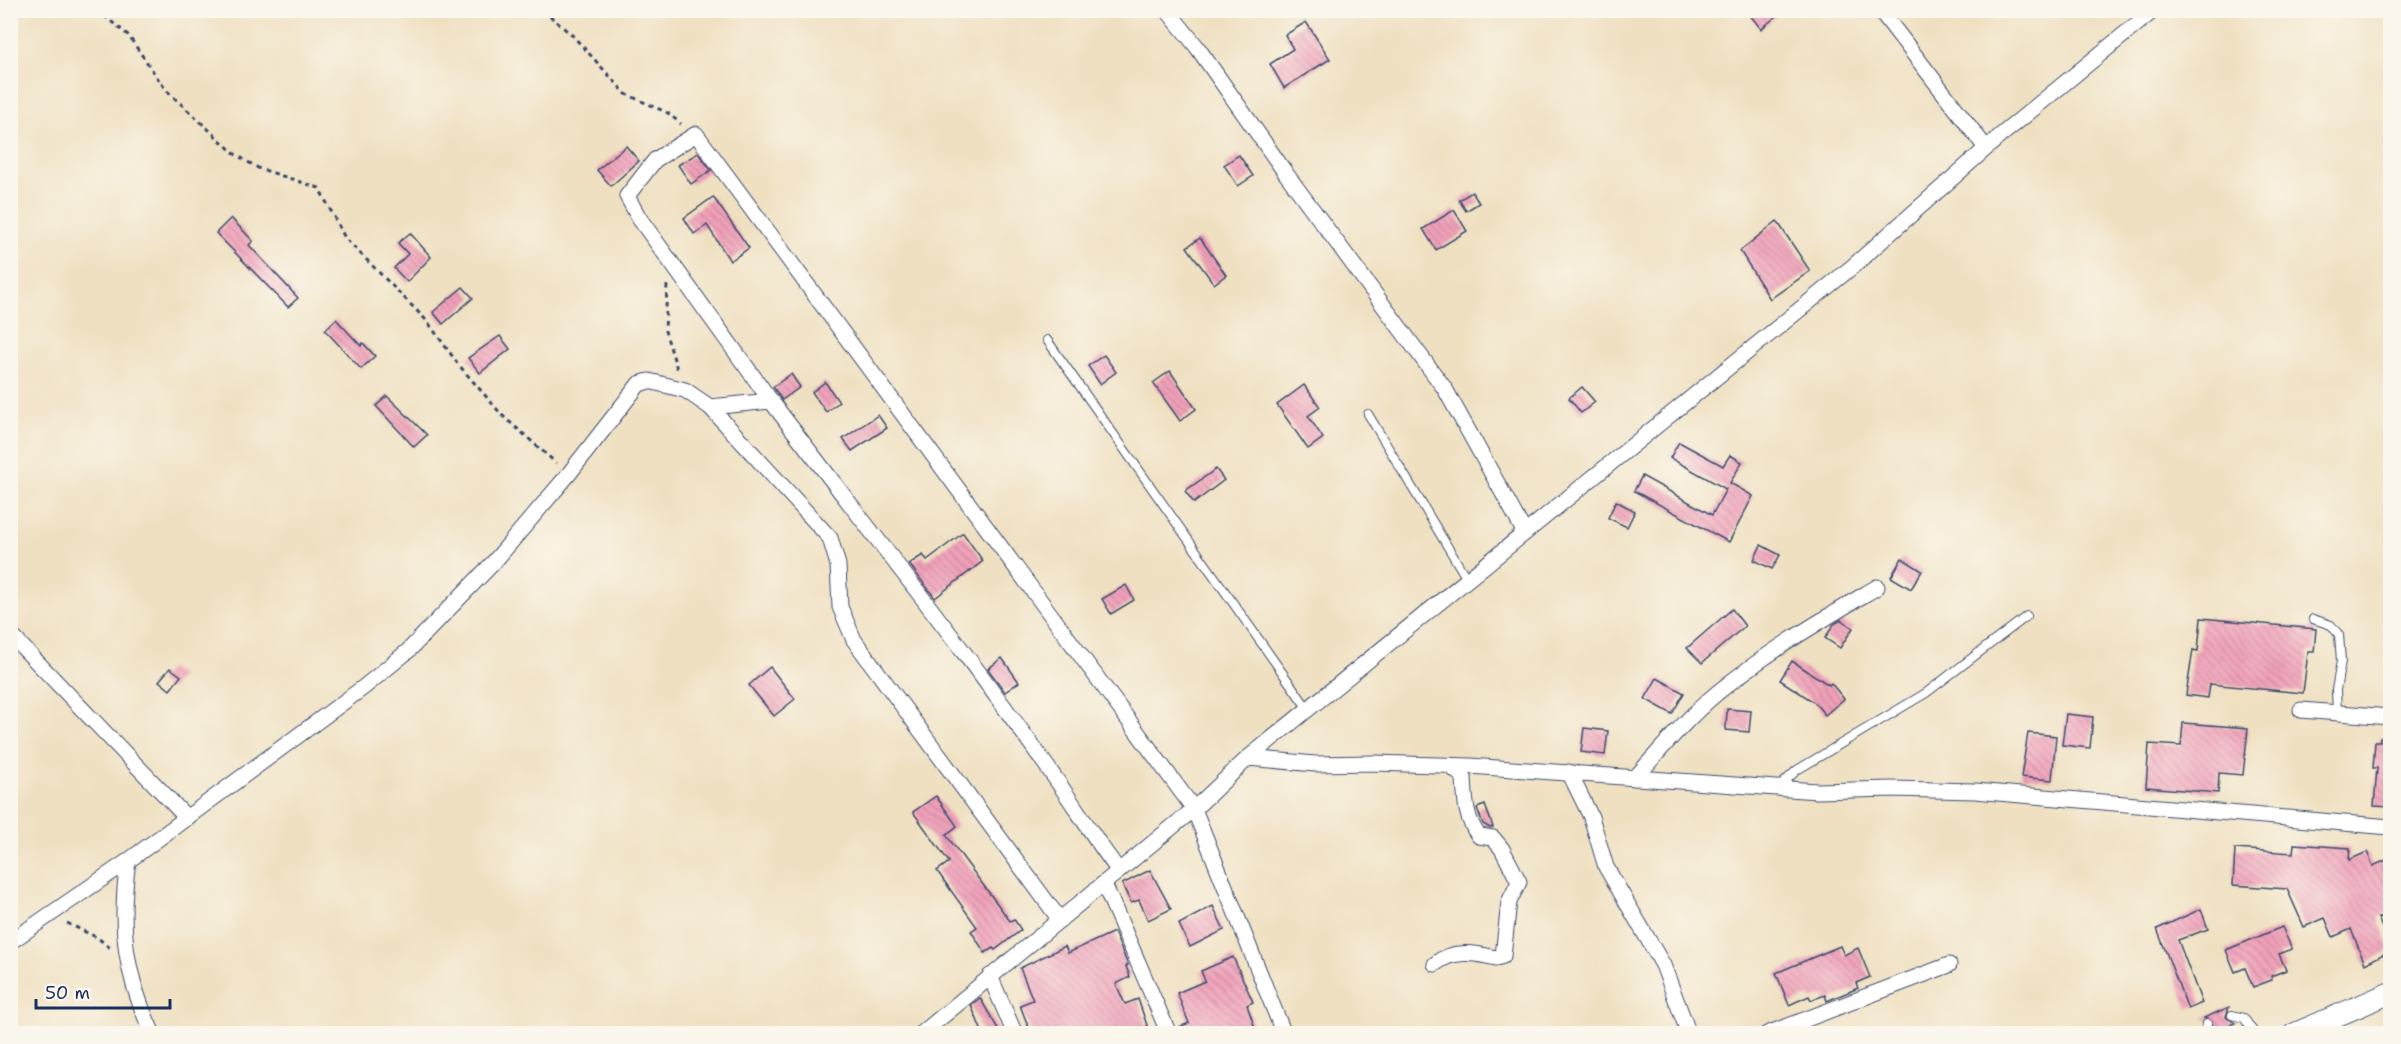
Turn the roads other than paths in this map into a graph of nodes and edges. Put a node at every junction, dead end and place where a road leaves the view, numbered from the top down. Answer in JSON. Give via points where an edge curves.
{"nodes":[{"id":1,"x":1167,"y":10,"type":"edge"},
{"id":2,"x":1880,"y":10,"type":"edge"},
{"id":3,"x":2154,"y":10,"type":"edge"},
{"id":4,"x":1986,"y":148,"type":"junction"},
{"id":5,"x":1047,"y":340,"type":"dead end"},
{"id":6,"x":771,"y":401,"type":"junction"},
{"id":7,"x":710,"y":406,"type":"junction"},
{"id":8,"x":1368,"y":414,"type":"dead end"},
{"id":9,"x":1525,"y":533,"type":"junction"},
{"id":10,"x":1467,"y":579,"type":"junction"},
{"id":11,"x":1877,"y":586,"type":"dead end"},
{"id":12,"x":2027,"y":616,"type":"dead end"},
{"id":13,"x":2313,"y":619,"type":"dead end"},
{"id":14,"x":10,"y":634,"type":"edge"},
{"id":15,"x":1308,"y":709,"type":"junction"},
{"id":16,"x":2301,"y":710,"type":"dead end"},
{"id":17,"x":2337,"y":713,"type":"junction"},
{"id":18,"x":2391,"y":717,"type":"edge"},
{"id":19,"x":1248,"y":758,"type":"junction"},
{"id":20,"x":1450,"y":766,"type":"junction"},
{"id":21,"x":1569,"y":772,"type":"junction"},
{"id":22,"x":1635,"y":778,"type":"junction"},
{"id":23,"x":1779,"y":787,"type":"junction"},
{"id":24,"x":1194,"y":809,"type":"junction"},
{"id":25,"x":187,"y":818,"type":"junction"},
{"id":26,"x":2391,"y":827,"type":"edge"},
{"id":27,"x":128,"y":861,"type":"junction"},
{"id":28,"x":1119,"y":872,"type":"junction"},
{"id":29,"x":1104,"y":884,"type":"junction"},
{"id":30,"x":1060,"y":920,"type":"junction"},
{"id":31,"x":10,"y":942,"type":"edge"},
{"id":32,"x":1436,"y":964,"type":"dead end"},
{"id":33,"x":1949,"y":965,"type":"dead end"},
{"id":34,"x":990,"y":976,"type":"junction"},
{"id":35,"x":2391,"y":993,"type":"edge"},
{"id":36,"x":2232,"y":1015,"type":"dead end"},
{"id":37,"x":2207,"y":1024,"type":"dead end"},
{"id":38,"x":153,"y":1034,"type":"edge"},
{"id":39,"x":921,"y":1034,"type":"edge"},
{"id":40,"x":1015,"y":1034,"type":"edge"},
{"id":41,"x":1169,"y":1034,"type":"edge"},
{"id":42,"x":1284,"y":1034,"type":"edge"},
{"id":43,"x":1689,"y":1034,"type":"edge"},
{"id":44,"x":1767,"y":1034,"type":"edge"},
{"id":45,"x":2205,"y":1034,"type":"edge"},
{"id":46,"x":2255,"y":1034,"type":"edge"},
{"id":47,"x":2294,"y":1034,"type":"edge"}],
"edges":[{"from":1,"to":9,"type":"street","via":[[1445,389]]},
{"from":2,"to":4,"type":"street"},
{"from":3,"to":4,"type":"street"},
{"from":4,"to":9,"type":"street","via":[[1852,267]]},
{"from":5,"to":15,"type":"lane"},
{"from":6,"to":7,"type":"street"},
{"from":6,"to":24,"type":"street","via":[[639,218],[627,195],[655,160],[696,134]]},
{"from":6,"to":28,"type":"street","via":[[954,640]]},
{"from":7,"to":25,"type":"street","via":[[685,390],[649,381],[639,384],[493,563],[408,651]]},
{"from":7,"to":30,"type":"street","via":[[830,538],[838,565],[840,607],[855,640]]},
{"from":8,"to":10,"type":"lane"},
{"from":9,"to":10,"type":"street"},
{"from":10,"to":15,"type":"street"},
{"from":11,"to":22,"type":"street","via":[[1795,636],[1717,693]]},
{"from":12,"to":23,"type":"lane","via":[[1926,693],[1797,770]]},
{"from":13,"to":17,"type":"lane","via":[[2331,626],[2339,636]]},
{"from":14,"to":25,"type":"street"},
{"from":15,"to":19,"type":"street"},
{"from":16,"to":17,"type":"street"},
{"from":17,"to":18,"type":"street"},
{"from":19,"to":20,"type":"street","via":[[1315,764]]},
{"from":19,"to":24,"type":"street"},
{"from":20,"to":21,"type":"street"},
{"from":20,"to":32,"type":"street","via":[[1464,777],[1466,810],[1475,832],[1493,838],[1519,882],[1509,902],[1503,956],[1454,953]]},
{"from":21,"to":22,"type":"street"},
{"from":21,"to":43,"type":"street","via":[[1591,817],[1606,867],[1663,965]]},
{"from":22,"to":23,"type":"street"},
{"from":23,"to":26,"type":"street","via":[[1817,791],[1975,791]]},
{"from":24,"to":28,"type":"street"},
{"from":24,"to":42,"type":"street"},
{"from":25,"to":27,"type":"street"},
{"from":27,"to":31,"type":"street"},
{"from":27,"to":38,"type":"street","via":[[123,933],[131,979]]},
{"from":28,"to":29,"type":"street"},
{"from":29,"to":30,"type":"street"},
{"from":29,"to":41,"type":"street"},
{"from":30,"to":34,"type":"street"},
{"from":33,"to":44,"type":"street"},
{"from":34,"to":39,"type":"street"},
{"from":34,"to":40,"type":"street"},
{"from":35,"to":47,"type":"main road"},
{"from":36,"to":46,"type":"lane","via":[[2244,1018]]},
{"from":37,"to":45,"type":"lane"}]}
